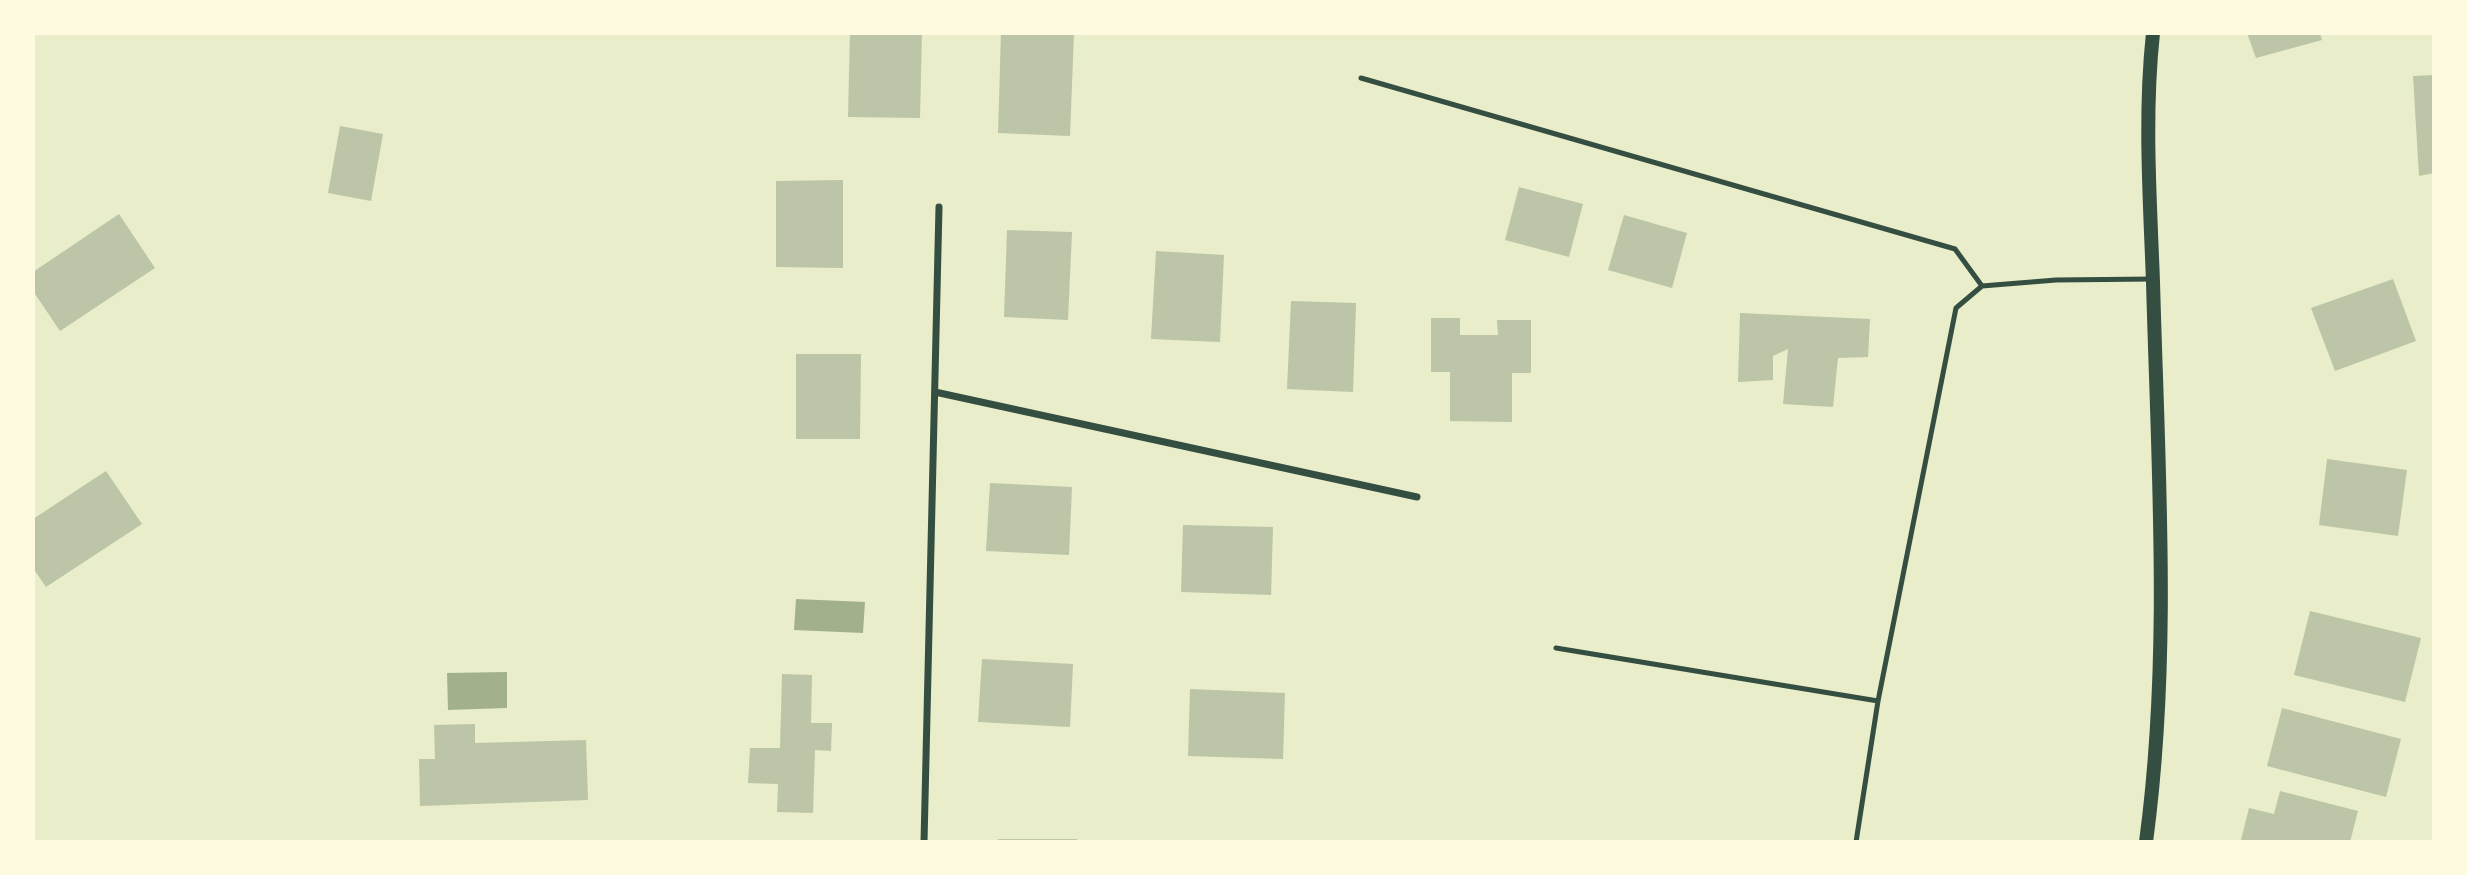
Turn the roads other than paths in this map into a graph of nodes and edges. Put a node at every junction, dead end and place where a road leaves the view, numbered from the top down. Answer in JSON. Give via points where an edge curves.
{"nodes":[{"id":1,"x":2153,"y":33,"type":"edge"},
{"id":2,"x":1362,"y":78,"type":"dead end"},
{"id":3,"x":939,"y":207,"type":"dead end"},
{"id":4,"x":2153,"y":279,"type":"junction"},
{"id":5,"x":1982,"y":286,"type":"junction"},
{"id":6,"x":935,"y":392,"type":"junction"},
{"id":7,"x":1417,"y":497,"type":"dead end"},
{"id":8,"x":1556,"y":648,"type":"dead end"},
{"id":9,"x":1878,"y":701,"type":"junction"},
{"id":10,"x":924,"y":842,"type":"edge"},
{"id":11,"x":1856,"y":842,"type":"edge"},
{"id":12,"x":2146,"y":842,"type":"edge"}],
"edges":[{"from":1,"to":4,"type":"main road","via":[[2148,141]]},
{"from":2,"to":5,"type":"lane","via":[[1955,249]]},
{"from":3,"to":6,"type":"street"},
{"from":4,"to":5,"type":"lane"},
{"from":4,"to":12,"type":"main road","via":[[2162,639]]},
{"from":5,"to":9,"type":"lane","via":[[1956,307]]},
{"from":6,"to":7,"type":"street"},
{"from":6,"to":10,"type":"street"},
{"from":8,"to":9,"type":"lane"},
{"from":9,"to":11,"type":"lane"}]}
